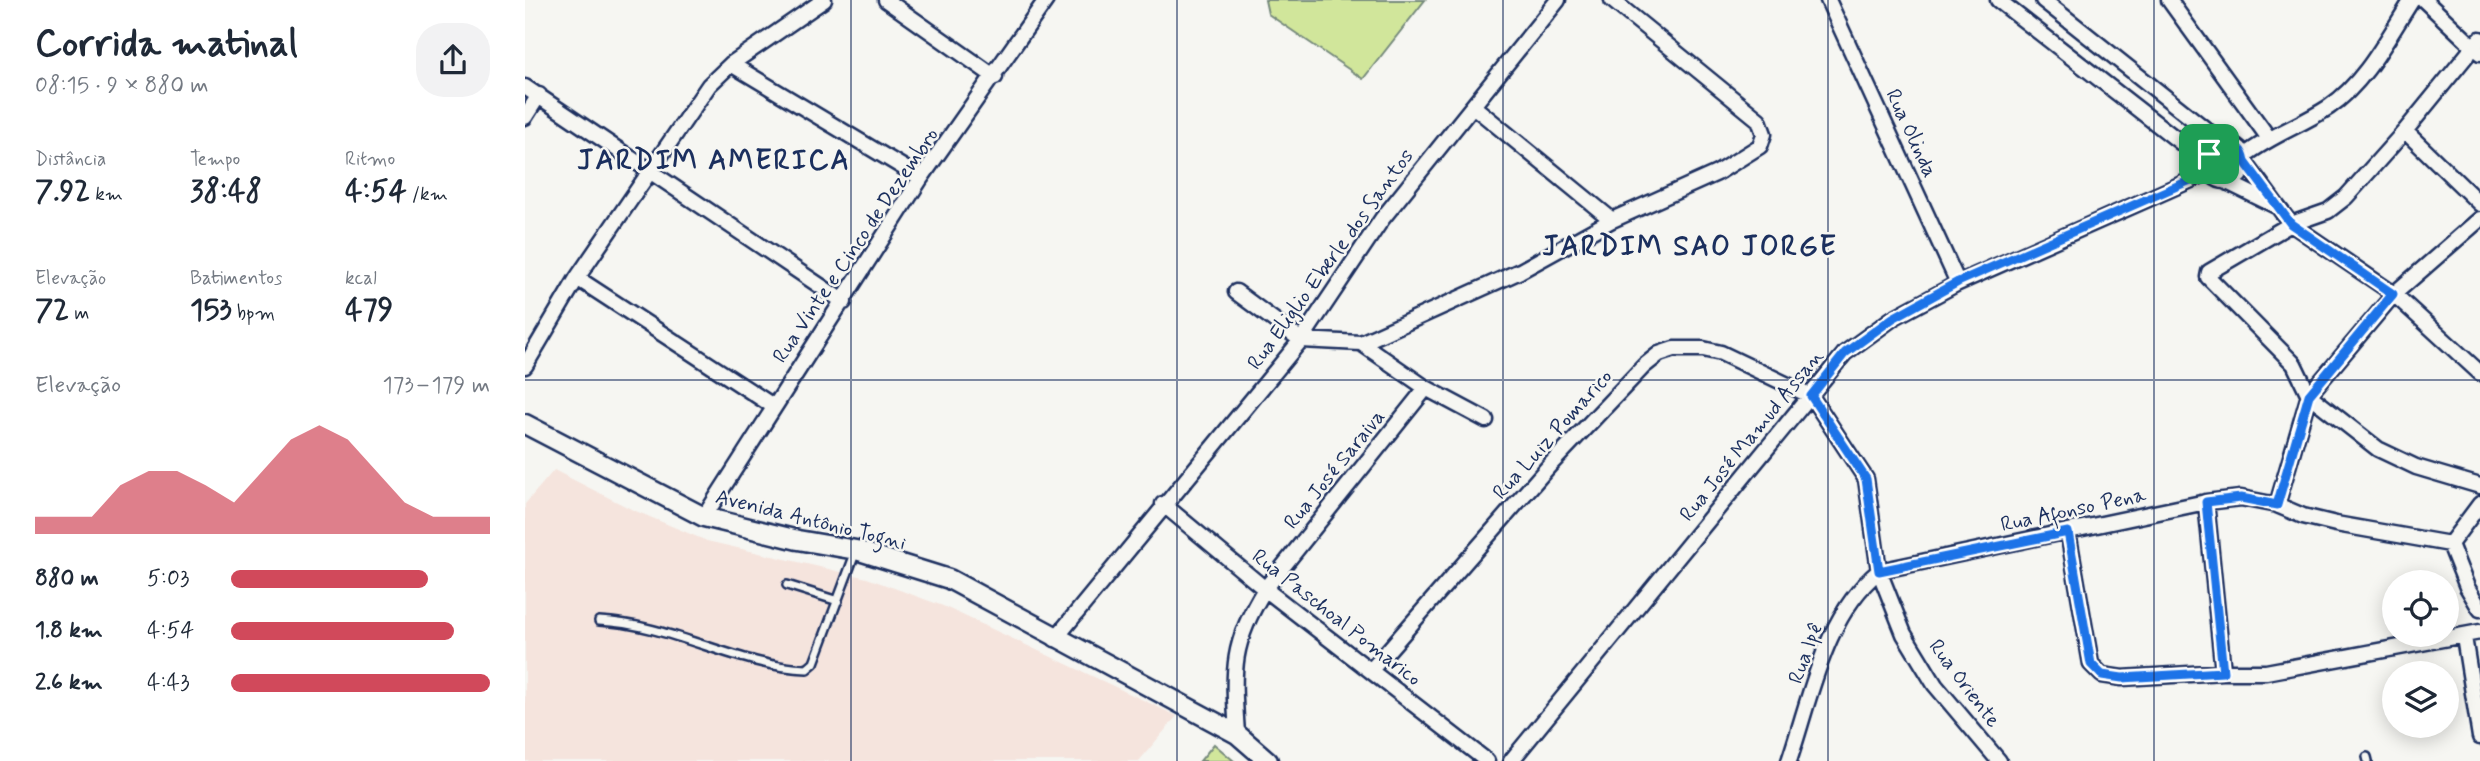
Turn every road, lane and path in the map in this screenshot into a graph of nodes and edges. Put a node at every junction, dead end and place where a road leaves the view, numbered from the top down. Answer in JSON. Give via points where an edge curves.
{"nodes":[{"id":1,"x":824,"y":0,"type":"edge"},
{"id":2,"x":886,"y":0,"type":"edge"},
{"id":3,"x":1047,"y":0,"type":"edge"},
{"id":4,"x":1558,"y":0,"type":"edge"},
{"id":5,"x":1612,"y":0,"type":"edge"},
{"id":6,"x":1828,"y":0,"type":"edge"},
{"id":7,"x":1998,"y":0,"type":"edge"},
{"id":8,"x":2043,"y":0,"type":"edge"},
{"id":9,"x":2169,"y":0,"type":"edge"},
{"id":10,"x":2411,"y":0,"type":"edge"},
{"id":11,"x":2424,"y":0,"type":"edge"},
{"id":12,"x":2478,"y":47,"type":"edge"},
{"id":13,"x":731,"y":64,"type":"junction"},
{"id":14,"x":995,"y":76,"type":"junction"},
{"id":15,"x":525,"y":87,"type":"edge"},
{"id":16,"x":539,"y":95,"type":"junction"},
{"id":17,"x":1473,"y":106,"type":"junction"},
{"id":18,"x":525,"y":117,"type":"edge"},
{"id":19,"x":2405,"y":131,"type":"junction"},
{"id":20,"x":2268,"y":137,"type":"junction"},
{"id":21,"x":2224,"y":144,"type":"junction"},
{"id":22,"x":2245,"y":159,"type":"junction"},
{"id":23,"x":2208,"y":167,"type":"junction"},
{"id":24,"x":650,"y":170,"type":"junction"},
{"id":25,"x":921,"y":178,"type":"junction"},
{"id":26,"x":2227,"y":181,"type":"junction"},
{"id":27,"x":2480,"y":204,"type":"edge"},
{"id":28,"x":2278,"y":207,"type":"junction"},
{"id":29,"x":2480,"y":219,"type":"edge"},
{"id":30,"x":1612,"y":220,"type":"junction"},
{"id":31,"x":2291,"y":224,"type":"junction"},
{"id":32,"x":577,"y":278,"type":"junction"},
{"id":33,"x":1958,"y":282,"type":"junction"},
{"id":34,"x":1236,"y":292,"type":"dead end"},
{"id":35,"x":2393,"y":294,"type":"junction"},
{"id":36,"x":844,"y":302,"type":"junction"},
{"id":37,"x":1301,"y":340,"type":"junction"},
{"id":38,"x":1361,"y":343,"type":"junction"},
{"id":39,"x":525,"y":366,"type":"edge"},
{"id":40,"x":2480,"y":373,"type":"edge"},
{"id":41,"x":1426,"y":388,"type":"junction"},
{"id":42,"x":2309,"y":395,"type":"junction"},
{"id":43,"x":1811,"y":396,"type":"junction"},
{"id":44,"x":773,"y":405,"type":"junction"},
{"id":45,"x":1486,"y":419,"type":"dead end"},
{"id":46,"x":525,"y":424,"type":"edge"},
{"id":47,"x":2480,"y":486,"type":"edge"},
{"id":48,"x":2206,"y":502,"type":"junction"},
{"id":49,"x":2480,"y":503,"type":"edge"},
{"id":50,"x":1163,"y":504,"type":"junction"},
{"id":51,"x":2277,"y":505,"type":"junction"},
{"id":52,"x":704,"y":517,"type":"junction"},
{"id":53,"x":2068,"y":532,"type":"junction"},
{"id":54,"x":2449,"y":544,"type":"junction"},
{"id":55,"x":856,"y":550,"type":"junction"},
{"id":56,"x":1879,"y":571,"type":"junction"},
{"id":57,"x":787,"y":585,"type":"dead end"},
{"id":58,"x":1265,"y":589,"type":"junction"},
{"id":59,"x":838,"y":601,"type":"junction"},
{"id":60,"x":2480,"y":608,"type":"edge"},
{"id":61,"x":599,"y":621,"type":"dead end"},
{"id":62,"x":2480,"y":632,"type":"edge"},
{"id":63,"x":2463,"y":637,"type":"junction"},
{"id":64,"x":1055,"y":639,"type":"junction"},
{"id":65,"x":1372,"y":669,"type":"junction"},
{"id":66,"x":2223,"y":672,"type":"junction"},
{"id":67,"x":1237,"y":734,"type":"junction"},
{"id":68,"x":2480,"y":737,"type":"edge"},
{"id":69,"x":1268,"y":761,"type":"edge"},
{"id":70,"x":1487,"y":761,"type":"edge"},
{"id":71,"x":1511,"y":761,"type":"edge"},
{"id":72,"x":1789,"y":761,"type":"edge"},
{"id":73,"x":1999,"y":761,"type":"edge"}],
"edges":[{"from":1,"to":13,"type":"street"},
{"from":2,"to":14,"type":"street"},
{"from":3,"to":14,"type":"street","name":"Rua Vinte e Cinco de Dezembro"},
{"from":4,"to":17,"type":"street","name":"Rua Eliglio Eberle dos Santos"},
{"from":5,"to":30,"type":"street","via":[[1759,120],[1764,134],[1753,152],[1717,173]]},
{"from":6,"to":33,"type":"street","name":"Rua Olinda"},
{"from":7,"to":23,"type":"street"},
{"from":8,"to":21,"type":"street"},
{"from":9,"to":20,"type":"street"},
{"from":10,"to":20,"type":"street","via":[[2351,88],[2328,107]]},
{"from":11,"to":12,"type":"street"},
{"from":12,"to":19,"type":"street"},
{"from":13,"to":24,"type":"street","via":[[709,85]]},
{"from":13,"to":25,"type":"street"},
{"from":14,"to":25,"type":"street","name":"Rua Vinte e Cinco de Dezembro"},
{"from":15,"to":16,"type":"street"},
{"from":16,"to":18,"type":"street"},
{"from":16,"to":24,"type":"street"},
{"from":17,"to":30,"type":"street"},
{"from":17,"to":37,"type":"street","name":"Rua Eliglio Eberle dos Santos","via":[[1382,219]]},
{"from":19,"to":27,"type":"street"},
{"from":19,"to":31,"type":"street","via":[[2340,203]]},
{"from":20,"to":22,"type":"street"},
{"from":21,"to":22,"type":"street","via":[[2239,148]]},
{"from":21,"to":23,"type":"street","via":[[2213,149]]},
{"from":22,"to":26,"type":"street","via":[[2242,173]]},
{"from":22,"to":28,"type":"street"},
{"from":23,"to":26,"type":"street","via":[[2217,179]]},
{"from":23,"to":33,"type":"street","name":"Rua José Mamud Assan"},
{"from":24,"to":32,"type":"street"},
{"from":24,"to":36,"type":"street"},
{"from":25,"to":36,"type":"street","name":"Rua Vinte e Cinco de Dezembro"},
{"from":26,"to":28,"type":"street"},
{"from":28,"to":31,"type":"street"},
{"from":29,"to":35,"type":"street"},
{"from":30,"to":38,"type":"street","via":[[1520,271]]},
{"from":31,"to":35,"type":"street"},
{"from":31,"to":42,"type":"street","via":[[2209,272],[2209,280],[2294,364]]},
{"from":32,"to":39,"type":"street"},
{"from":32,"to":44,"type":"street"},
{"from":33,"to":43,"type":"street","name":"Rua José Mamud Assan","via":[[1860,341]]},
{"from":34,"to":37,"type":"street"},
{"from":35,"to":40,"type":"street"},
{"from":35,"to":42,"type":"street"},
{"from":36,"to":44,"type":"street","name":"Rua Vinte e Cinco de Dezembro"},
{"from":37,"to":38,"type":"street"},
{"from":37,"to":50,"type":"street","name":"Rua Eliglio Eberle dos Santos"},
{"from":38,"to":41,"type":"street"},
{"from":41,"to":45,"type":"street"},
{"from":41,"to":58,"type":"street","name":"Rua José Saraiva"},
{"from":42,"to":47,"type":"street","via":[[2392,457]]},
{"from":42,"to":51,"type":"street"},
{"from":43,"to":56,"type":"street","name":"Rua Oriente","via":[[1866,479]]},
{"from":43,"to":65,"type":"street","name":"Rua Luiz Pomarico","via":[[1721,353],[1686,348],[1659,354],[1549,466]]},
{"from":43,"to":71,"type":"street","name":"Rua José Mamud Assan"},
{"from":44,"to":52,"type":"street","name":"Rua Vinte e Cinco de Dezembro"},
{"from":46,"to":52,"type":"street","name":"Avenida Antônio Togni"},
{"from":48,"to":51,"type":"street","name":"Rua Afonso Pena","via":[[2241,498]]},
{"from":48,"to":53,"type":"street","name":"Rua Afonso Pena"},
{"from":48,"to":66,"type":"street"},
{"from":49,"to":54,"type":"street"},
{"from":50,"to":58,"type":"street","name":"Rua Paschoal Pomarico"},
{"from":50,"to":64,"type":"street","name":"Rua Eliglio Eberle dos Santos"},
{"from":51,"to":54,"type":"street","name":"Rua Afonso Pena","via":[[2336,524]]},
{"from":52,"to":55,"type":"street","name":"Avenida Antônio Togni"},
{"from":53,"to":56,"type":"street","name":"Rua Afonso Pena"},
{"from":53,"to":66,"type":"street","via":[[2091,664],[2097,672],[2122,678]]},
{"from":54,"to":60,"type":"street"},
{"from":55,"to":59,"type":"lane"},
{"from":55,"to":64,"type":"street","name":"Avenida Antônio Togni","via":[[949,579]]},
{"from":56,"to":72,"type":"street","name":"Rua Ipê","via":[[1848,602],[1836,627]]},
{"from":56,"to":73,"type":"street","name":"Rua Oriente","via":[[1919,663]]},
{"from":57,"to":59,"type":"lane"},
{"from":58,"to":65,"type":"street","name":"Rua Paschoal Pomarico"},
{"from":58,"to":67,"type":"street","name":"Rua José Saraiva","via":[[1248,616],[1235,652]]},
{"from":59,"to":61,"type":"lane","via":[[814,663],[807,669],[647,627]]},
{"from":62,"to":63,"type":"street"},
{"from":63,"to":66,"type":"street","via":[[2266,672]]},
{"from":63,"to":68,"type":"street"},
{"from":64,"to":67,"type":"street","name":"Avenida Antônio Togni"},
{"from":65,"to":70,"type":"street","name":"Rua Paschoal Pomarico"},
{"from":67,"to":69,"type":"street","name":"Avenida Antônio Togni"}]}
